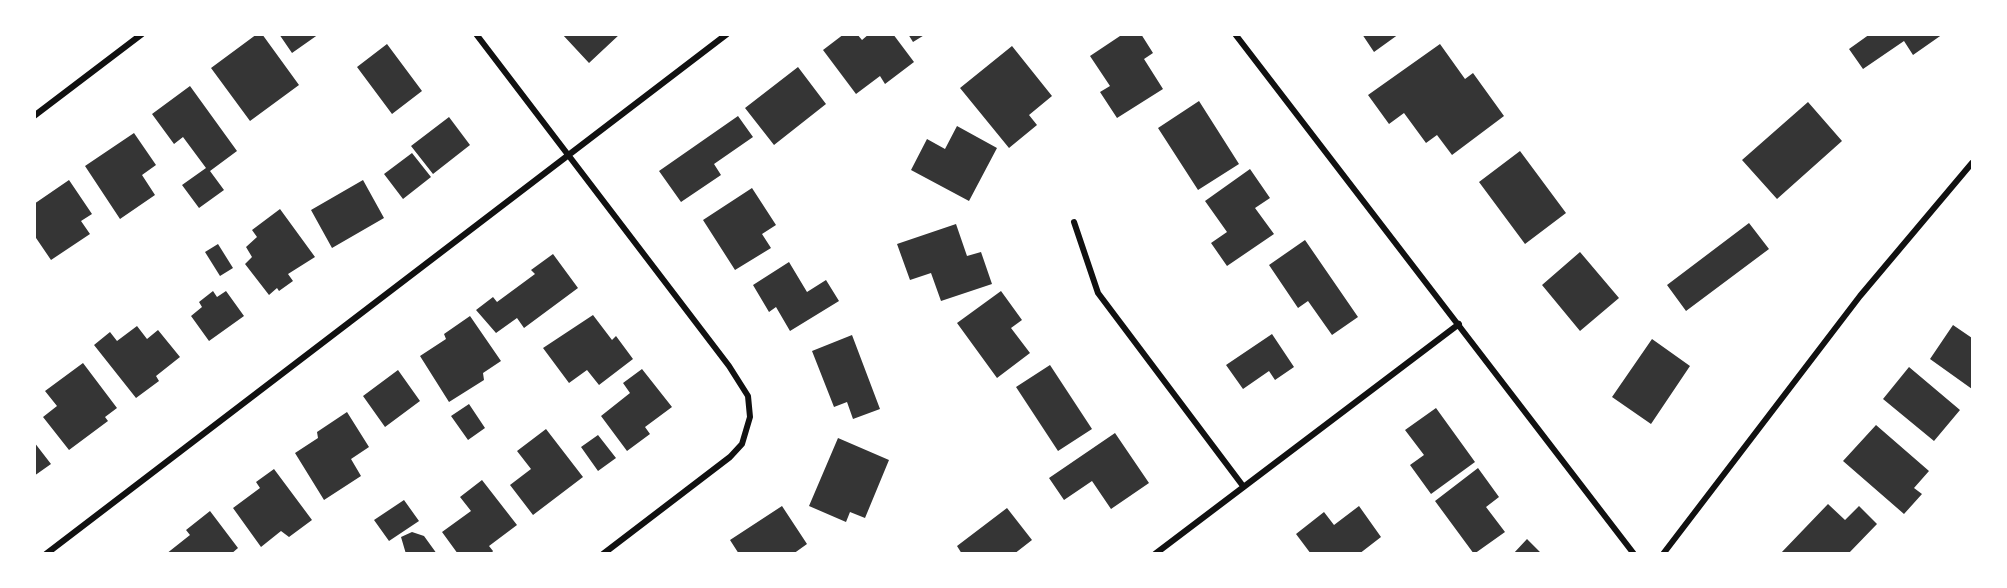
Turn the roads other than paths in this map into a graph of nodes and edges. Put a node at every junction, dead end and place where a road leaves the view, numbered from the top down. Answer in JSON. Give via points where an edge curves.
{"nodes":[{"id":1,"x":142,"y":34,"type":"edge"},
{"id":2,"x":476,"y":34,"type":"edge"},
{"id":3,"x":727,"y":34,"type":"edge"},
{"id":4,"x":1235,"y":34,"type":"edge"},
{"id":5,"x":34,"y":116,"type":"edge"},
{"id":6,"x":568,"y":156,"type":"junction"},
{"id":7,"x":1972,"y":163,"type":"edge"},
{"id":8,"x":1074,"y":222,"type":"dead end"},
{"id":9,"x":1459,"y":324,"type":"junction"},
{"id":10,"x":1243,"y":486,"type":"junction"},
{"id":11,"x":46,"y":554,"type":"edge"},
{"id":12,"x":603,"y":554,"type":"edge"},
{"id":13,"x":1155,"y":554,"type":"edge"},
{"id":14,"x":1634,"y":554,"type":"edge"},
{"id":15,"x":1663,"y":554,"type":"edge"}],
"edges":[{"from":1,"to":5,"type":"street"},
{"from":2,"to":6,"type":"street"},
{"from":3,"to":6,"type":"street"},
{"from":4,"to":9,"type":"street"},
{"from":6,"to":11,"type":"street"},
{"from":6,"to":12,"type":"street","via":[[729,366],[748,396],[750,417],[742,444],[730,457]]},
{"from":7,"to":15,"type":"street","via":[[1860,296]]},
{"from":8,"to":10,"type":"street","via":[[1098,293]]},
{"from":9,"to":10,"type":"street"},
{"from":9,"to":14,"type":"street"},
{"from":10,"to":13,"type":"street"}]}
